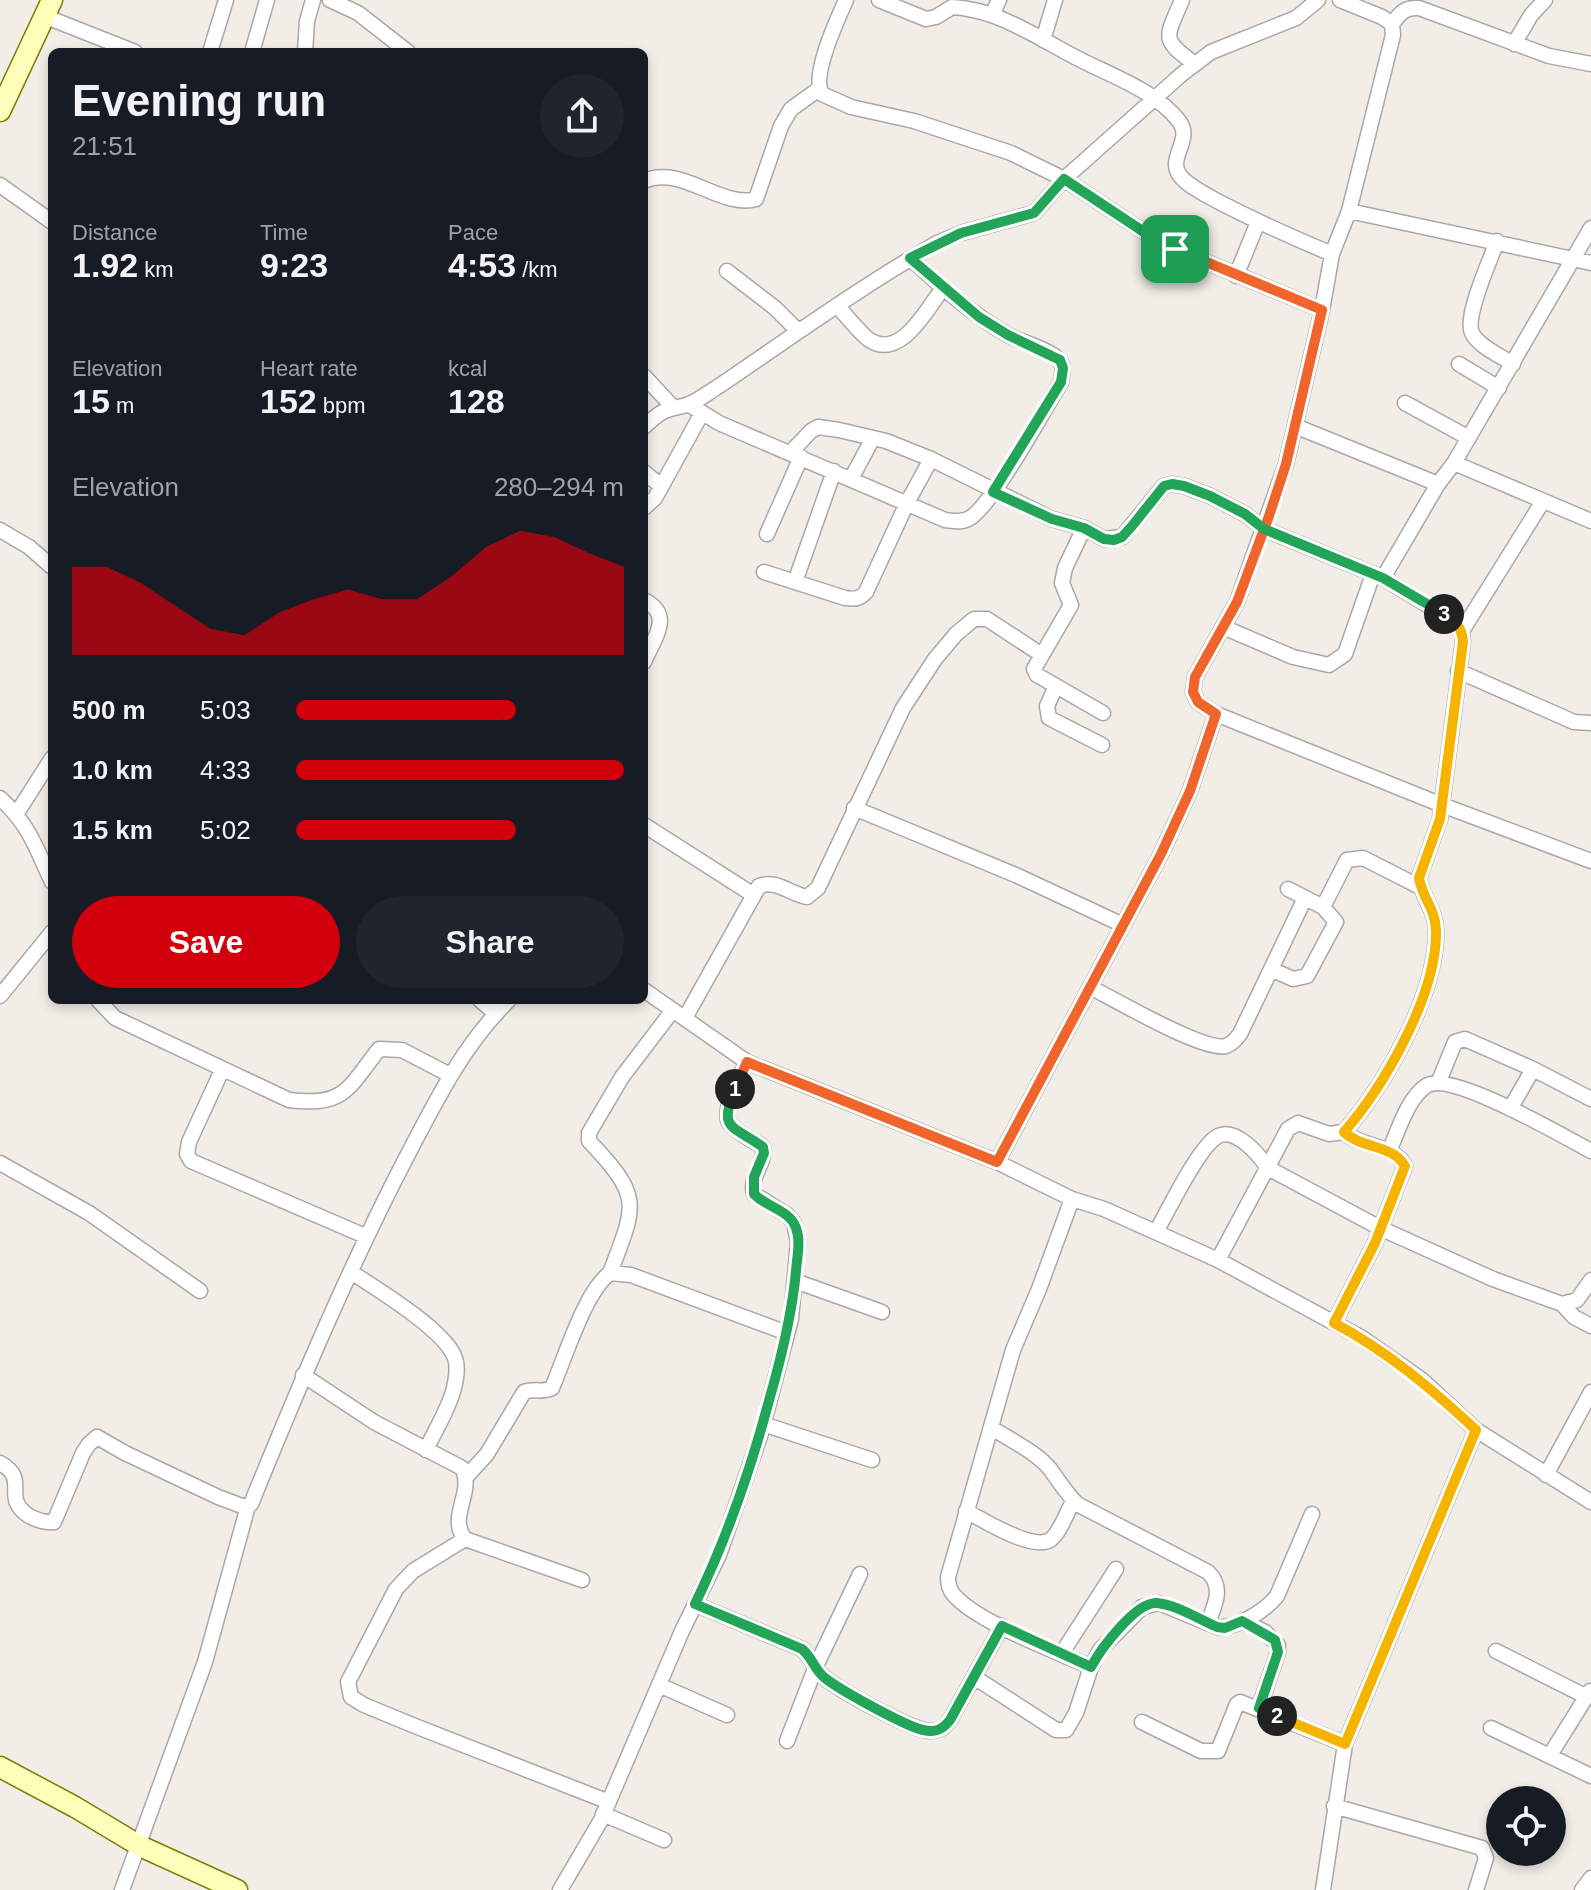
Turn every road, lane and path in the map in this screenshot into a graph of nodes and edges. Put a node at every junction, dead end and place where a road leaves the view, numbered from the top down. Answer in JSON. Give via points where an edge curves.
{"nodes":[{"id":1,"x":226,"y":0,"type":"edge"},
{"id":2,"x":267,"y":0,"type":"edge"},
{"id":3,"x":313,"y":0,"type":"edge"},
{"id":4,"x":330,"y":0,"type":"edge"},
{"id":5,"x":846,"y":0,"type":"edge"},
{"id":6,"x":879,"y":0,"type":"edge"},
{"id":7,"x":999,"y":0,"type":"edge"},
{"id":8,"x":1055,"y":0,"type":"edge"},
{"id":9,"x":1182,"y":0,"type":"edge"},
{"id":10,"x":1340,"y":0,"type":"edge"},
{"id":11,"x":1545,"y":0,"type":"edge"},
{"id":12,"x":1313,"y":1,"type":"edge"},
{"id":13,"x":50,"y":4,"type":"edge"},
{"id":14,"x":992,"y":15,"type":"junction"},
{"id":15,"x":1392,"y":24,"type":"junction"},
{"id":16,"x":1043,"y":40,"type":"junction"},
{"id":17,"x":1514,"y":44,"type":"junction"},
{"id":18,"x":128,"y":48,"type":"edge"},
{"id":19,"x":211,"y":48,"type":"edge"},
{"id":20,"x":253,"y":48,"type":"edge"},
{"id":21,"x":305,"y":48,"type":"edge"},
{"id":22,"x":403,"y":48,"type":"edge"},
{"id":23,"x":1195,"y":64,"type":"junction"},
{"id":24,"x":1591,"y":64,"type":"edge"},
{"id":25,"x":819,"y":89,"type":"junction"},
{"id":26,"x":1154,"y":99,"type":"junction"},
{"id":27,"x":0,"y":111,"type":"edge"},
{"id":28,"x":1064,"y":179,"type":"junction"},
{"id":29,"x":648,"y":180,"type":"edge"},
{"id":30,"x":0,"y":185,"type":"edge"},
{"id":31,"x":1349,"y":211,"type":"junction"},
{"id":32,"x":48,"y":219,"type":"edge"},
{"id":33,"x":1258,"y":222,"type":"junction"},
{"id":34,"x":1591,"y":228,"type":"edge"},
{"id":35,"x":1497,"y":241,"type":"junction"},
{"id":36,"x":1332,"y":254,"type":"junction"},
{"id":37,"x":910,"y":258,"type":"junction"},
{"id":38,"x":1576,"y":258,"type":"junction"},
{"id":39,"x":1591,"y":263,"type":"edge"},
{"id":40,"x":727,"y":271,"type":"dead end"},
{"id":41,"x":1236,"y":276,"type":"junction"},
{"id":42,"x":943,"y":288,"type":"junction"},
{"id":43,"x":837,"y":306,"type":"junction"},
{"id":44,"x":1322,"y":310,"type":"junction"},
{"id":45,"x":798,"y":331,"type":"junction"},
{"id":46,"x":1459,"y":364,"type":"dead end"},
{"id":47,"x":1513,"y":364,"type":"junction"},
{"id":48,"x":648,"y":379,"type":"edge"},
{"id":49,"x":1499,"y":388,"type":"junction"},
{"id":50,"x":1405,"y":403,"type":"dead end"},
{"id":51,"x":680,"y":405,"type":"junction"},
{"id":52,"x":702,"y":413,"type":"junction"},
{"id":53,"x":648,"y":423,"type":"edge"},
{"id":54,"x":1295,"y":426,"type":"junction"},
{"id":55,"x":873,"y":438,"type":"junction"},
{"id":56,"x":1469,"y":438,"type":"junction"},
{"id":57,"x":796,"y":455,"type":"junction"},
{"id":58,"x":931,"y":459,"type":"junction"},
{"id":59,"x":1454,"y":463,"type":"junction"},
{"id":60,"x":834,"y":471,"type":"junction"},
{"id":61,"x":648,"y":475,"type":"edge"},
{"id":62,"x":851,"y":479,"type":"junction"},
{"id":63,"x":1438,"y":484,"type":"junction"},
{"id":64,"x":661,"y":486,"type":"junction"},
{"id":65,"x":993,"y":492,"type":"junction"},
{"id":66,"x":1543,"y":501,"type":"junction"},
{"id":67,"x":907,"y":503,"type":"junction"},
{"id":68,"x":648,"y":504,"type":"edge"},
{"id":69,"x":1591,"y":521,"type":"edge"},
{"id":70,"x":1084,"y":528,"type":"junction"},
{"id":71,"x":1264,"y":529,"type":"junction"},
{"id":72,"x":0,"y":530,"type":"edge"},
{"id":73,"x":767,"y":534,"type":"dead end"},
{"id":74,"x":48,"y":564,"type":"edge"},
{"id":75,"x":764,"y":572,"type":"dead end"},
{"id":76,"x":1378,"y":576,"type":"junction"},
{"id":77,"x":795,"y":582,"type":"junction"},
{"id":78,"x":648,"y":602,"type":"edge"},
{"id":79,"x":1223,"y":627,"type":"junction"},
{"id":80,"x":1462,"y":631,"type":"junction"},
{"id":81,"x":648,"y":653,"type":"edge"},
{"id":82,"x":1042,"y":655,"type":"junction"},
{"id":83,"x":1458,"y":671,"type":"junction"},
{"id":84,"x":1056,"y":686,"type":"junction"},
{"id":85,"x":1103,"y":713,"type":"dead end"},
{"id":86,"x":1216,"y":714,"type":"junction"},
{"id":87,"x":1591,"y":723,"type":"edge"},
{"id":88,"x":1102,"y":745,"type":"dead end"},
{"id":89,"x":48,"y":764,"type":"edge"},
{"id":90,"x":0,"y":798,"type":"edge"},
{"id":91,"x":1442,"y":805,"type":"junction"},
{"id":92,"x":854,"y":808,"type":"junction"},
{"id":93,"x":17,"y":813,"type":"junction"},
{"id":94,"x":648,"y":828,"type":"edge"},
{"id":95,"x":1591,"y":861,"type":"edge"},
{"id":96,"x":48,"y":872,"type":"edge"},
{"id":97,"x":1420,"y":887,"type":"junction"},
{"id":98,"x":1288,"y":889,"type":"dead end"},
{"id":99,"x":752,"y":894,"type":"junction"},
{"id":100,"x":1305,"y":898,"type":"junction"},
{"id":101,"x":1323,"y":907,"type":"junction"},
{"id":102,"x":1123,"y":925,"type":"junction"},
{"id":103,"x":48,"y":937,"type":"edge"},
{"id":104,"x":1271,"y":969,"type":"junction"},
{"id":105,"x":1090,"y":987,"type":"junction"},
{"id":106,"x":648,"y":993,"type":"edge"},
{"id":107,"x":0,"y":996,"type":"edge"},
{"id":108,"x":102,"y":1004,"type":"edge"},
{"id":109,"x":485,"y":1004,"type":"edge"},
{"id":110,"x":505,"y":1004,"type":"edge"},
{"id":111,"x":496,"y":1014,"type":"junction"},
{"id":112,"x":679,"y":1014,"type":"junction"},
{"id":113,"x":747,"y":1062,"type":"junction"},
{"id":114,"x":1533,"y":1069,"type":"junction"},
{"id":115,"x":222,"y":1070,"type":"junction"},
{"id":116,"x":450,"y":1075,"type":"junction"},
{"id":117,"x":1439,"y":1081,"type":"junction"},
{"id":118,"x":1591,"y":1099,"type":"edge"},
{"id":119,"x":1510,"y":1109,"type":"junction"},
{"id":120,"x":1344,"y":1132,"type":"junction"},
{"id":121,"x":1389,"y":1151,"type":"junction"},
{"id":122,"x":1591,"y":1151,"type":"edge"},
{"id":123,"x":997,"y":1162,"type":"junction"},
{"id":124,"x":0,"y":1163,"type":"edge"},
{"id":125,"x":1268,"y":1168,"type":"junction"},
{"id":126,"x":1072,"y":1199,"type":"junction"},
{"id":127,"x":1382,"y":1229,"type":"junction"},
{"id":128,"x":1156,"y":1232,"type":"junction"},
{"id":129,"x":365,"y":1236,"type":"junction"},
{"id":130,"x":1218,"y":1260,"type":"junction"},
{"id":131,"x":351,"y":1272,"type":"junction"},
{"id":132,"x":610,"y":1273,"type":"junction"},
{"id":133,"x":1591,"y":1280,"type":"edge"},
{"id":134,"x":795,"y":1281,"type":"junction"},
{"id":135,"x":200,"y":1291,"type":"dead end"},
{"id":136,"x":1562,"y":1304,"type":"junction"},
{"id":137,"x":882,"y":1312,"type":"dead end"},
{"id":138,"x":1334,"y":1323,"type":"junction"},
{"id":139,"x":1591,"y":1326,"type":"edge"},
{"id":140,"x":787,"y":1333,"type":"junction"},
{"id":141,"x":303,"y":1375,"type":"junction"},
{"id":142,"x":1591,"y":1392,"type":"edge"},
{"id":143,"x":763,"y":1424,"type":"junction"},
{"id":144,"x":992,"y":1428,"type":"junction"},
{"id":145,"x":1476,"y":1430,"type":"junction"},
{"id":146,"x":426,"y":1450,"type":"junction"},
{"id":147,"x":872,"y":1460,"type":"dead end"},
{"id":148,"x":0,"y":1463,"type":"edge"},
{"id":149,"x":1546,"y":1475,"type":"junction"},
{"id":150,"x":467,"y":1476,"type":"junction"},
{"id":151,"x":1073,"y":1501,"type":"junction"},
{"id":152,"x":1591,"y":1502,"type":"edge"},
{"id":153,"x":248,"y":1506,"type":"junction"},
{"id":154,"x":966,"y":1511,"type":"junction"},
{"id":155,"x":1312,"y":1514,"type":"dead end"},
{"id":156,"x":465,"y":1539,"type":"junction"},
{"id":157,"x":1116,"y":1569,"type":"dead end"},
{"id":158,"x":860,"y":1574,"type":"dead end"},
{"id":159,"x":582,"y":1580,"type":"dead end"},
{"id":160,"x":695,"y":1604,"type":"junction"},
{"id":161,"x":1242,"y":1621,"type":"junction"},
{"id":162,"x":1208,"y":1623,"type":"junction"},
{"id":163,"x":1002,"y":1626,"type":"junction"},
{"id":164,"x":1496,"y":1651,"type":"dead end"},
{"id":165,"x":1062,"y":1653,"type":"junction"},
{"id":166,"x":816,"y":1666,"type":"junction"},
{"id":167,"x":1091,"y":1667,"type":"junction"},
{"id":168,"x":974,"y":1677,"type":"junction"},
{"id":169,"x":659,"y":1685,"type":"junction"},
{"id":170,"x":1589,"y":1693,"type":"edge"},
{"id":171,"x":1259,"y":1708,"type":"junction"},
{"id":172,"x":727,"y":1715,"type":"dead end"},
{"id":173,"x":1142,"y":1722,"type":"dead end"},
{"id":174,"x":1491,"y":1728,"type":"dead end"},
{"id":175,"x":787,"y":1741,"type":"dead end"},
{"id":176,"x":1345,"y":1744,"type":"junction"},
{"id":177,"x":1550,"y":1755,"type":"junction"},
{"id":178,"x":0,"y":1767,"type":"edge"},
{"id":179,"x":1591,"y":1776,"type":"edge"},
{"id":180,"x":1334,"y":1806,"type":"junction"},
{"id":181,"x":606,"y":1808,"type":"junction"},
{"id":182,"x":664,"y":1840,"type":"dead end"},
{"id":183,"x":140,"y":1846,"type":"junction"},
{"id":184,"x":1591,"y":1878,"type":"edge"},
{"id":185,"x":122,"y":1890,"type":"edge"},
{"id":186,"x":237,"y":1890,"type":"edge"},
{"id":187,"x":560,"y":1890,"type":"edge"},
{"id":188,"x":1323,"y":1890,"type":"edge"},
{"id":189,"x":1476,"y":1890,"type":"edge"},
{"id":190,"x":1582,"y":1890,"type":"edge"}],
"edges":[{"from":1,"to":19,"type":"street"},
{"from":2,"to":20,"type":"street"},
{"from":3,"to":21,"type":"street"},
{"from":4,"to":22,"type":"street","via":[[358,13]]},
{"from":5,"to":25,"type":"street","via":[[819,72]]},
{"from":6,"to":14,"type":"street","via":[[926,19],[952,7]]},
{"from":7,"to":14,"type":"street"},
{"from":8,"to":16,"type":"street"},
{"from":9,"to":23,"type":"street","via":[[1169,40]]},
{"from":10,"to":15,"type":"street"},
{"from":11,"to":17,"type":"street"},
{"from":12,"to":23,"type":"street","via":[[1296,18],[1211,52]]},
{"from":13,"to":18,"type":"street"},
{"from":13,"to":27,"type":"street"},
{"from":14,"to":16,"type":"street"},
{"from":15,"to":17,"type":"street","via":[[1402,11],[1419,8]]},
{"from":15,"to":31,"type":"street"},
{"from":16,"to":26,"type":"street"},
{"from":17,"to":24,"type":"street"},
{"from":23,"to":26,"type":"street"},
{"from":25,"to":28,"type":"street","via":[[851,107],[978,140]]},
{"from":25,"to":29,"type":"street","via":[[791,109],[781,126],[756,199],[737,199],[680,180]]},
{"from":26,"to":28,"type":"street"},
{"from":26,"to":33,"type":"street","via":[[1184,131],[1175,161],[1181,178]]},
{"from":28,"to":37,"type":"street","via":[[1034,213],[961,233]]},
{"from":28,"to":41,"type":"street","via":[[1144,232]]},
{"from":30,"to":32,"type":"street"},
{"from":31,"to":35,"type":"street"},
{"from":31,"to":36,"type":"street"},
{"from":33,"to":36,"type":"street"},
{"from":33,"to":41,"type":"street"},
{"from":34,"to":38,"type":"street"},
{"from":35,"to":38,"type":"street"},
{"from":35,"to":47,"type":"street","via":[[1470,327],[1477,340]]},
{"from":36,"to":44,"type":"street"},
{"from":37,"to":42,"type":"street"},
{"from":37,"to":43,"type":"street"},
{"from":38,"to":39,"type":"street"},
{"from":38,"to":47,"type":"street"},
{"from":40,"to":45,"type":"street"},
{"from":41,"to":44,"type":"street"},
{"from":42,"to":43,"type":"street","via":[[911,330],[898,343],[887,345],[868,339]]},
{"from":42,"to":65,"type":"street","via":[[1008,335],[1060,360],[1063,368],[1061,382]]},
{"from":43,"to":45,"type":"street"},
{"from":44,"to":54,"type":"street"},
{"from":45,"to":51,"type":"street"},
{"from":46,"to":49,"type":"street"},
{"from":47,"to":49,"type":"street"},
{"from":48,"to":51,"type":"street"},
{"from":49,"to":56,"type":"street"},
{"from":50,"to":56,"type":"street"},
{"from":51,"to":52,"type":"street"},
{"from":51,"to":53,"type":"street"},
{"from":52,"to":57,"type":"street"},
{"from":52,"to":64,"type":"street"},
{"from":54,"to":63,"type":"street"},
{"from":54,"to":71,"type":"street"},
{"from":55,"to":57,"type":"street","via":[[818,427]]},
{"from":55,"to":58,"type":"street"},
{"from":55,"to":62,"type":"street"},
{"from":56,"to":59,"type":"street"},
{"from":57,"to":60,"type":"street"},
{"from":57,"to":73,"type":"street"},
{"from":58,"to":65,"type":"street"},
{"from":58,"to":67,"type":"street"},
{"from":59,"to":63,"type":"street"},
{"from":59,"to":66,"type":"street"},
{"from":60,"to":62,"type":"street"},
{"from":60,"to":77,"type":"street"},
{"from":61,"to":64,"type":"street"},
{"from":62,"to":67,"type":"street"},
{"from":63,"to":76,"type":"street"},
{"from":64,"to":68,"type":"street"},
{"from":65,"to":67,"type":"street","via":[[960,522]]},
{"from":65,"to":70,"type":"street"},
{"from":66,"to":69,"type":"street"},
{"from":66,"to":80,"type":"street"},
{"from":67,"to":77,"type":"street","via":[[862,597],[845,598]]},
{"from":70,"to":71,"type":"street","via":[[1104,539],[1122,537],[1164,486],[1172,484],[1210,496]]},
{"from":70,"to":82,"type":"street","via":[[1062,583],[1071,605]]},
{"from":71,"to":76,"type":"street"},
{"from":71,"to":79,"type":"street"},
{"from":72,"to":74,"type":"street"},
{"from":75,"to":77,"type":"street"},
{"from":76,"to":79,"type":"street","via":[[1345,654],[1329,665],[1293,657]]},
{"from":76,"to":80,"type":"street","via":[[1447,616]]},
{"from":78,"to":81,"type":"street","via":[[658,608],[661,623]]},
{"from":79,"to":86,"type":"street","via":[[1195,677],[1193,692]]},
{"from":80,"to":83,"type":"street"},
{"from":82,"to":84,"type":"street","via":[[1035,664],[1037,675]]},
{"from":82,"to":92,"type":"street","via":[[987,619],[974,619],[919,681]]},
{"from":83,"to":87,"type":"street","via":[[1574,722]]},
{"from":83,"to":91,"type":"street"},
{"from":84,"to":85,"type":"street"},
{"from":84,"to":88,"type":"street","via":[[1047,706],[1049,718]]},
{"from":86,"to":91,"type":"street"},
{"from":86,"to":102,"type":"street","via":[[1190,791]]},
{"from":89,"to":93,"type":"street"},
{"from":90,"to":93,"type":"street"},
{"from":91,"to":95,"type":"street"},
{"from":91,"to":97,"type":"street"},
{"from":92,"to":99,"type":"street","via":[[813,894],[799,896],[767,883]]},
{"from":92,"to":102,"type":"street"},
{"from":93,"to":96,"type":"street"},
{"from":94,"to":99,"type":"street"},
{"from":97,"to":101,"type":"street","via":[[1355,857],[1347,860]]},
{"from":97,"to":120,"type":"street","via":[[1433,908],[1434,960],[1392,1066]]},
{"from":98,"to":100,"type":"street"},
{"from":99,"to":112,"type":"street"},
{"from":100,"to":101,"type":"street"},
{"from":100,"to":104,"type":"street"},
{"from":101,"to":104,"type":"street","via":[[1336,922],[1307,976],[1293,979]]},
{"from":102,"to":105,"type":"street"},
{"from":103,"to":107,"type":"street"},
{"from":104,"to":105,"type":"street","via":[[1240,1034],[1225,1046],[1190,1038]]},
{"from":105,"to":123,"type":"street"},
{"from":106,"to":112,"type":"street"},
{"from":108,"to":115,"type":"street","via":[[115,1018]]},
{"from":109,"to":111,"type":"street"},
{"from":110,"to":111,"type":"street"},
{"from":111,"to":116,"type":"street"},
{"from":112,"to":113,"type":"street"},
{"from":112,"to":132,"type":"street","via":[[622,1077],[591,1125],[589,1141],[626,1185],[631,1200]]},
{"from":113,"to":123,"type":"street"},
{"from":113,"to":134,"type":"street","via":[[726,1118],[763,1147],[764,1159],[752,1188],[794,1223]]},
{"from":114,"to":117,"type":"street","via":[[1459,1039]]},
{"from":114,"to":118,"type":"street"},
{"from":114,"to":119,"type":"street"},
{"from":115,"to":116,"type":"street","via":[[289,1100],[307,1102],[344,1094],[379,1049],[402,1050]]},
{"from":115,"to":129,"type":"street","via":[[189,1142],[191,1161]]},
{"from":116,"to":129,"type":"street"},
{"from":117,"to":119,"type":"street"},
{"from":117,"to":121,"type":"street","via":[[1425,1086],[1413,1101]]},
{"from":119,"to":122,"type":"street"},
{"from":120,"to":121,"type":"street","via":[[1362,1144]]},
{"from":120,"to":125,"type":"street","via":[[1329,1134],[1298,1123],[1288,1129]]},
{"from":121,"to":127,"type":"street","via":[[1405,1166]]},
{"from":123,"to":126,"type":"street"},
{"from":124,"to":135,"type":"street","via":[[89,1213]]},
{"from":125,"to":127,"type":"street"},
{"from":125,"to":128,"type":"street","via":[[1240,1140],[1227,1134],[1217,1137],[1203,1150]]},
{"from":125,"to":130,"type":"street"},
{"from":126,"to":128,"type":"street"},
{"from":126,"to":144,"type":"street","via":[[1013,1350]]},
{"from":127,"to":136,"type":"street"},
{"from":127,"to":138,"type":"street"},
{"from":128,"to":130,"type":"street"},
{"from":129,"to":131,"type":"street"},
{"from":130,"to":138,"type":"street"},
{"from":131,"to":141,"type":"street"},
{"from":131,"to":146,"type":"street","via":[[424,1324],[455,1359],[454,1389]]},
{"from":132,"to":140,"type":"street","via":[[631,1275]]},
{"from":132,"to":150,"type":"street","via":[[589,1298],[552,1388],[524,1392],[487,1454]]},
{"from":133,"to":136,"type":"street","via":[[1577,1300]]},
{"from":134,"to":137,"type":"street"},
{"from":134,"to":140,"type":"street"},
{"from":136,"to":139,"type":"street"},
{"from":138,"to":145,"type":"street","via":[[1422,1380]]},
{"from":140,"to":143,"type":"street"},
{"from":141,"to":146,"type":"street"},
{"from":141,"to":153,"type":"street"},
{"from":142,"to":149,"type":"street"},
{"from":143,"to":147,"type":"street"},
{"from":143,"to":160,"type":"street","via":[[728,1530]]},
{"from":144,"to":151,"type":"street","via":[[1042,1462]]},
{"from":144,"to":154,"type":"street"},
{"from":145,"to":149,"type":"street"},
{"from":145,"to":176,"type":"street"},
{"from":146,"to":150,"type":"street","via":[[462,1468]]},
{"from":148,"to":153,"type":"street","via":[[13,1478],[10,1505],[44,1522],[54,1522],[83,1453],[97,1437],[192,1485]]},
{"from":149,"to":152,"type":"street"},
{"from":150,"to":156,"type":"street","via":[[457,1523]]},
{"from":151,"to":154,"type":"street","via":[[1054,1535],[1043,1542],[1024,1540]]},
{"from":151,"to":162,"type":"street","via":[[1216,1579]]},
{"from":153,"to":183,"type":"street","via":[[205,1662]]},
{"from":154,"to":163,"type":"street","via":[[948,1587]]},
{"from":155,"to":161,"type":"street","via":[[1277,1596]]},
{"from":156,"to":159,"type":"street"},
{"from":156,"to":181,"type":"street","via":[[413,1571],[396,1589],[348,1682],[351,1697]]},
{"from":157,"to":165,"type":"street"},
{"from":158,"to":166,"type":"street"},
{"from":160,"to":166,"type":"street","via":[[802,1649]]},
{"from":160,"to":169,"type":"street"},
{"from":161,"to":162,"type":"street","via":[[1225,1628]]},
{"from":161,"to":171,"type":"street","via":[[1278,1645]]},
{"from":162,"to":167,"type":"street","via":[[1151,1603],[1100,1650]]},
{"from":163,"to":165,"type":"street"},
{"from":163,"to":168,"type":"street"},
{"from":164,"to":170,"type":"street"},
{"from":165,"to":167,"type":"street"},
{"from":166,"to":168,"type":"street","via":[[821,1676],[860,1698],[933,1731],[950,1720]]},
{"from":166,"to":175,"type":"street"},
{"from":167,"to":168,"type":"street","via":[[1076,1713],[1062,1731]]},
{"from":169,"to":172,"type":"street"},
{"from":169,"to":181,"type":"street"},
{"from":170,"to":177,"type":"street"},
{"from":171,"to":173,"type":"street","via":[[1237,1704],[1222,1747],[1212,1752]]},
{"from":171,"to":176,"type":"street"},
{"from":174,"to":177,"type":"street"},
{"from":176,"to":180,"type":"street"},
{"from":177,"to":179,"type":"street"},
{"from":178,"to":183,"type":"street"},
{"from":180,"to":188,"type":"street"},
{"from":180,"to":189,"type":"street","via":[[1482,1848],[1486,1858]]},
{"from":181,"to":182,"type":"street"},
{"from":181,"to":187,"type":"street"},
{"from":183,"to":185,"type":"street"},
{"from":183,"to":186,"type":"street"},
{"from":184,"to":190,"type":"street"}]}
